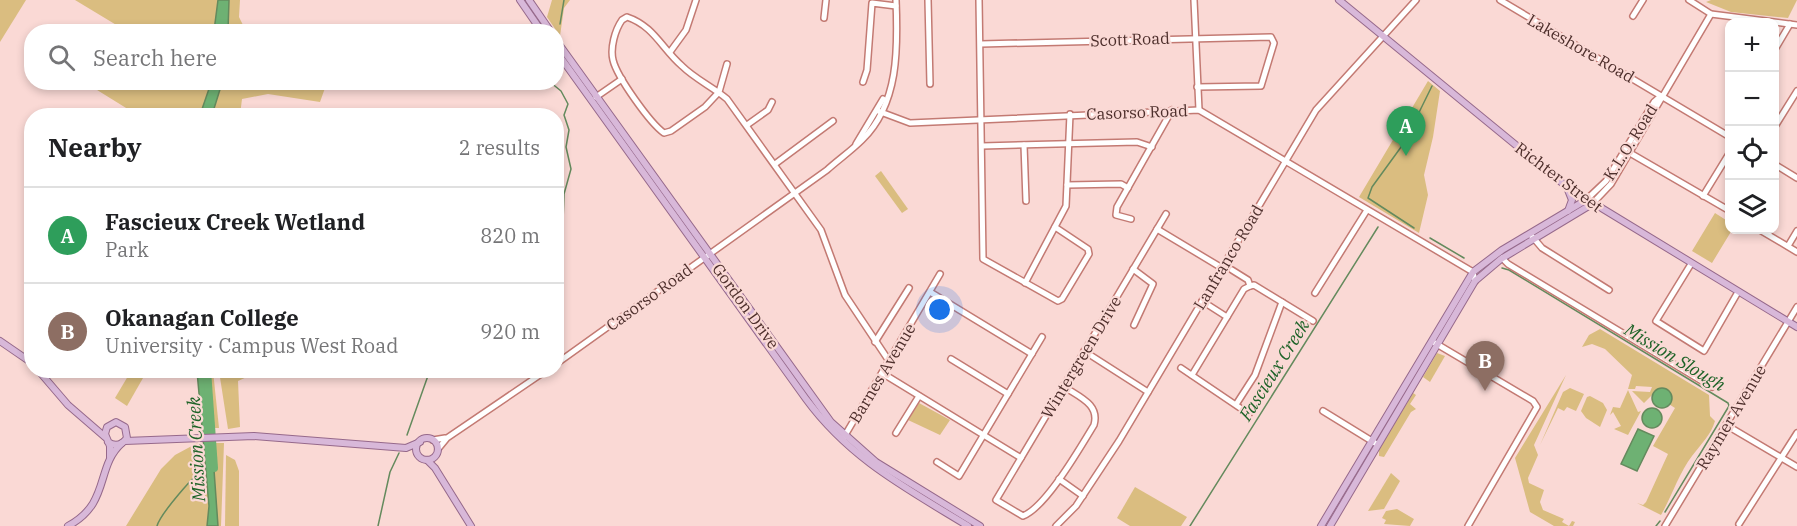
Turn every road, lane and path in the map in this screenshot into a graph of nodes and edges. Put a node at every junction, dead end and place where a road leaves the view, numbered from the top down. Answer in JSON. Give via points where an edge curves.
{"nodes":[{"id":1,"x":520,"y":0,"type":"edge"},
{"id":2,"x":529,"y":0,"type":"edge"},
{"id":3,"x":696,"y":0,"type":"edge"},
{"id":4,"x":826,"y":0,"type":"edge"},
{"id":5,"x":928,"y":0,"type":"edge"},
{"id":6,"x":979,"y":0,"type":"edge"},
{"id":7,"x":1194,"y":0,"type":"edge"},
{"id":8,"x":1339,"y":0,"type":"edge"},
{"id":9,"x":1416,"y":0,"type":"edge"},
{"id":10,"x":1500,"y":0,"type":"edge"},
{"id":11,"x":1643,"y":0,"type":"edge"},
{"id":12,"x":1689,"y":0,"type":"edge"},
{"id":13,"x":896,"y":3,"type":"edge"},
{"id":14,"x":1711,"y":14,"type":"junction"},
{"id":15,"x":1633,"y":16,"type":"dead end"},
{"id":16,"x":824,"y":18,"type":"dead end"},
{"id":17,"x":536,"y":24,"type":"edge"},
{"id":18,"x":546,"y":24,"type":"edge"},
{"id":19,"x":1794,"y":24,"type":"edge"},
{"id":20,"x":1194,"y":36,"type":"junction"},
{"id":21,"x":1383,"y":36,"type":"junction"},
{"id":22,"x":981,"y":44,"type":"junction"},
{"id":23,"x":1779,"y":44,"type":"edge"},
{"id":24,"x":564,"y":51,"type":"edge"},
{"id":25,"x":670,"y":52,"type":"junction"},
{"id":26,"x":564,"y":62,"type":"edge"},
{"id":27,"x":727,"y":64,"type":"dead end"},
{"id":28,"x":622,"y":79,"type":"junction"},
{"id":29,"x":863,"y":82,"type":"dead end"},
{"id":30,"x":930,"y":84,"type":"dead end"},
{"id":31,"x":1197,"y":87,"type":"junction"},
{"id":32,"x":1797,"y":91,"type":"edge"},
{"id":33,"x":719,"y":92,"type":"junction"},
{"id":34,"x":1662,"y":95,"type":"junction"},
{"id":35,"x":596,"y":97,"type":"junction"},
{"id":36,"x":772,"y":102,"type":"dead end"},
{"id":37,"x":1172,"y":110,"type":"junction"},
{"id":38,"x":1199,"y":110,"type":"junction"},
{"id":39,"x":879,"y":112,"type":"junction"},
{"id":40,"x":1070,"y":114,"type":"junction"},
{"id":41,"x":982,"y":118,"type":"junction"},
{"id":42,"x":833,"y":121,"type":"dead end"},
{"id":43,"x":747,"y":125,"type":"junction"},
{"id":44,"x":1775,"y":126,"type":"edge"},
{"id":45,"x":1725,"y":134,"type":"edge"},
{"id":46,"x":1069,"y":144,"type":"junction"},
{"id":47,"x":1024,"y":145,"type":"junction"},
{"id":48,"x":982,"y":146,"type":"junction"},
{"id":49,"x":1152,"y":147,"type":"junction"},
{"id":50,"x":1630,"y":153,"type":"junction"},
{"id":51,"x":1286,"y":160,"type":"junction"},
{"id":52,"x":1725,"y":160,"type":"edge"},
{"id":53,"x":775,"y":164,"type":"junction"},
{"id":54,"x":1779,"y":167,"type":"edge"},
{"id":55,"x":1797,"y":178,"type":"edge"},
{"id":56,"x":1067,"y":185,"type":"junction"},
{"id":57,"x":1567,"y":187,"type":"junction"},
{"id":58,"x":1128,"y":188,"type":"junction"},
{"id":59,"x":796,"y":192,"type":"junction"},
{"id":60,"x":1703,"y":196,"type":"junction"},
{"id":61,"x":1026,"y":201,"type":"dead end"},
{"id":62,"x":1589,"y":202,"type":"junction"},
{"id":63,"x":1725,"y":208,"type":"edge"},
{"id":64,"x":1367,"y":210,"type":"junction"},
{"id":65,"x":1566,"y":213,"type":"junction"},
{"id":66,"x":1166,"y":214,"type":"dead end"},
{"id":67,"x":1131,"y":219,"type":"dead end"},
{"id":68,"x":1055,"y":227,"type":"junction"},
{"id":69,"x":1157,"y":229,"type":"junction"},
{"id":70,"x":1797,"y":231,"type":"edge"},
{"id":71,"x":1767,"y":234,"type":"edge"},
{"id":72,"x":1532,"y":237,"type":"junction"},
{"id":73,"x":1788,"y":246,"type":"junction"},
{"id":74,"x":1797,"y":252,"type":"edge"},
{"id":75,"x":706,"y":256,"type":"junction"},
{"id":76,"x":1502,"y":258,"type":"junction"},
{"id":77,"x":1691,"y":264,"type":"junction"},
{"id":78,"x":1222,"y":268,"type":"junction"},
{"id":79,"x":1133,"y":269,"type":"junction"},
{"id":80,"x":1232,"y":270,"type":"dead end"},
{"id":81,"x":940,"y":274,"type":"dead end"},
{"id":82,"x":1472,"y":276,"type":"junction"},
{"id":83,"x":1025,"y":283,"type":"junction"},
{"id":84,"x":1250,"y":286,"type":"junction"},
{"id":85,"x":909,"y":288,"type":"dead end"},
{"id":86,"x":1609,"y":290,"type":"dead end"},
{"id":87,"x":930,"y":292,"type":"junction"},
{"id":88,"x":1738,"y":292,"type":"junction"},
{"id":89,"x":1315,"y":293,"type":"dead end"},
{"id":90,"x":1202,"y":301,"type":"junction"},
{"id":91,"x":1282,"y":302,"type":"junction"},
{"id":92,"x":1797,"y":307,"type":"edge"},
{"id":93,"x":1227,"y":317,"type":"junction"},
{"id":94,"x":1313,"y":321,"type":"dead end"},
{"id":95,"x":1788,"y":322,"type":"junction"},
{"id":96,"x":1134,"y":325,"type":"dead end"},
{"id":97,"x":1797,"y":327,"type":"edge"},
{"id":98,"x":1042,"y":337,"type":"dead end"},
{"id":99,"x":0,"y":341,"type":"edge"},
{"id":100,"x":875,"y":342,"type":"junction"},
{"id":101,"x":1434,"y":343,"type":"junction"},
{"id":102,"x":1084,"y":351,"type":"junction"},
{"id":103,"x":1032,"y":354,"type":"junction"},
{"id":104,"x":24,"y":358,"type":"edge"},
{"id":105,"x":564,"y":358,"type":"edge"},
{"id":106,"x":951,"y":359,"type":"dead end"},
{"id":107,"x":889,"y":361,"type":"junction"},
{"id":108,"x":1181,"y":368,"type":"dead end"},
{"id":109,"x":882,"y":373,"type":"junction"},
{"id":110,"x":1192,"y":375,"type":"junction"},
{"id":111,"x":46,"y":378,"type":"edge"},
{"id":112,"x":535,"y":378,"type":"edge"},
{"id":113,"x":1063,"y":386,"type":"junction"},
{"id":114,"x":1712,"y":387,"type":"dead end"},
{"id":115,"x":1148,"y":392,"type":"junction"},
{"id":116,"x":1008,"y":394,"type":"junction"},
{"id":117,"x":919,"y":396,"type":"junction"},
{"id":118,"x":1237,"y":403,"type":"junction"},
{"id":119,"x":1323,"y":411,"type":"dead end"},
{"id":120,"x":1249,"y":414,"type":"dead end"},
{"id":121,"x":87,"y":419,"type":"junction"},
{"id":122,"x":112,"y":423,"type":"junction"},
{"id":123,"x":1726,"y":425,"type":"junction"},
{"id":124,"x":127,"y":430,"type":"junction"},
{"id":125,"x":896,"y":433,"type":"dead end"},
{"id":126,"x":1797,"y":433,"type":"edge"},
{"id":127,"x":984,"y":435,"type":"junction"},
{"id":128,"x":447,"y":438,"type":"junction"},
{"id":129,"x":843,"y":438,"type":"junction"},
{"id":130,"x":107,"y":439,"type":"junction"},
{"id":131,"x":146,"y":439,"type":"junction"},
{"id":132,"x":433,"y":440,"type":"junction"},
{"id":133,"x":124,"y":442,"type":"junction"},
{"id":134,"x":420,"y":442,"type":"junction"},
{"id":135,"x":1375,"y":443,"type":"junction"},
{"id":136,"x":406,"y":448,"type":"junction"},
{"id":137,"x":437,"y":452,"type":"junction"},
{"id":138,"x":418,"y":455,"type":"junction"},
{"id":139,"x":1021,"y":458,"type":"junction"},
{"id":140,"x":1782,"y":458,"type":"junction"},
{"id":141,"x":427,"y":460,"type":"junction"},
{"id":142,"x":937,"y":462,"type":"dead end"},
{"id":143,"x":109,"y":467,"type":"junction"},
{"id":144,"x":1797,"y":467,"type":"edge"},
{"id":145,"x":435,"y":468,"type":"junction"},
{"id":146,"x":1059,"y":479,"type":"junction"},
{"id":147,"x":1083,"y":496,"type":"junction"},
{"id":148,"x":1666,"y":524,"type":"edge"},
{"id":149,"x":1739,"y":524,"type":"dead end"},
{"id":150,"x":68,"y":526,"type":"edge"},
{"id":151,"x":471,"y":526,"type":"edge"},
{"id":152,"x":968,"y":526,"type":"edge"},
{"id":153,"x":980,"y":526,"type":"edge"},
{"id":154,"x":1056,"y":526,"type":"edge"},
{"id":155,"x":1321,"y":526,"type":"edge"},
{"id":156,"x":1330,"y":526,"type":"edge"},
{"id":157,"x":1468,"y":526,"type":"edge"},
{"id":158,"x":1674,"y":526,"type":"edge"}],
"edges":[{"from":1,"to":17,"type":"main road"},
{"from":2,"to":18,"type":"main road"},
{"from":3,"to":25,"type":"street","via":[[686,30]]},
{"from":4,"to":16,"type":"street"},
{"from":5,"to":30,"type":"street"},
{"from":6,"to":22,"type":"street"},
{"from":7,"to":20,"type":"street"},
{"from":8,"to":21,"type":"main road","name":"Richter Street"},
{"from":9,"to":21,"type":"street","name":"Lanfranco Road"},
{"from":10,"to":34,"type":"street","name":"Lakeshore Road"},
{"from":11,"to":15,"type":"street"},
{"from":12,"to":14,"type":"street"},
{"from":13,"to":29,"type":"street","via":[[875,2],[871,6],[871,38]]},
{"from":13,"to":39,"type":"street","via":[[895,70]]},
{"from":14,"to":19,"type":"street"},
{"from":14,"to":34,"type":"street"},
{"from":19,"to":23,"type":"street"},
{"from":20,"to":22,"type":"street","name":"Scott Road"},
{"from":20,"to":31,"type":"street"},
{"from":20,"to":31,"type":"street","name":"Scott Road","via":[[1271,37],[1274,43],[1261,86]]},
{"from":21,"to":51,"type":"street","name":"Lanfranco Road","via":[[1316,110]]},
{"from":21,"to":57,"type":"main road","name":"Richter Street"},
{"from":22,"to":41,"type":"street"},
{"from":24,"to":35,"type":"main road","name":"Gordon Drive"},
{"from":25,"to":28,"type":"street","via":[[650,28],[627,17],[622,20],[612,50]]},
{"from":25,"to":33,"type":"street","via":[[681,66]]},
{"from":26,"to":75,"type":"main road","name":"Gordon Drive"},
{"from":27,"to":33,"type":"street"},
{"from":28,"to":33,"type":"street","via":[[664,133],[705,107]]},
{"from":28,"to":35,"type":"street"},
{"from":31,"to":38,"type":"street"},
{"from":32,"to":44,"type":"street"},
{"from":33,"to":43,"type":"street"},
{"from":34,"to":45,"type":"street","name":"Lakeshore Road"},
{"from":34,"to":50,"type":"street","name":"K.L.O. Road"},
{"from":34,"to":62,"type":"street","name":"K.L.O. Road"},
{"from":35,"to":75,"type":"main road","name":"Gordon Drive"},
{"from":36,"to":43,"type":"street","via":[[768,110]]},
{"from":37,"to":38,"type":"street","name":"Casorso Road"},
{"from":37,"to":40,"type":"street","name":"Casorso Road"},
{"from":37,"to":49,"type":"street"},
{"from":38,"to":51,"type":"street","name":"Casorso Road"},
{"from":39,"to":41,"type":"street","name":"Casorso Road","via":[[910,123]]},
{"from":39,"to":59,"type":"street","name":"Casorso Road","via":[[856,144]]},
{"from":40,"to":41,"type":"street","name":"Casorso Road"},
{"from":40,"to":46,"type":"street"},
{"from":41,"to":48,"type":"street"},
{"from":42,"to":53,"type":"street"},
{"from":43,"to":53,"type":"street"},
{"from":46,"to":47,"type":"street"},
{"from":46,"to":49,"type":"street","via":[[1137,142]]},
{"from":46,"to":56,"type":"street"},
{"from":47,"to":48,"type":"street"},
{"from":47,"to":61,"type":"street"},
{"from":48,"to":83,"type":"street","via":[[983,259]]},
{"from":49,"to":58,"type":"street"},
{"from":50,"to":60,"type":"street"},
{"from":50,"to":62,"type":"street","name":"K.L.O. Road","via":[[1611,184]]},
{"from":51,"to":64,"type":"street","name":"Casorso Road"},
{"from":51,"to":78,"type":"street","name":"Lanfranco Road"},
{"from":52,"to":60,"type":"street"},
{"from":53,"to":59,"type":"street"},
{"from":54,"to":55,"type":"street"},
{"from":56,"to":58,"type":"street","via":[[1120,184]]},
{"from":56,"to":68,"type":"street","via":[[1066,206]]},
{"from":57,"to":62,"type":"main road","name":"Richter Street"},
{"from":57,"to":65,"type":"main road","via":[[1572,201]]},
{"from":58,"to":67,"type":"street","via":[[1115,211],[1119,217]]},
{"from":59,"to":75,"type":"street","name":"Casorso Road"},
{"from":59,"to":100,"type":"street","via":[[821,230],[845,295]]},
{"from":60,"to":63,"type":"street"},
{"from":62,"to":65,"type":"main road","name":"K.L.O. Road"},
{"from":62,"to":72,"type":"main road","name":"K.L.O. Road"},
{"from":62,"to":77,"type":"main road","name":"Richter Street"},
{"from":64,"to":82,"type":"street","name":"Casorso Road"},
{"from":64,"to":89,"type":"street"},
{"from":65,"to":72,"type":"main road","name":"K.L.O. Road"},
{"from":66,"to":69,"type":"street","name":"Wintergreen Drive"},
{"from":68,"to":83,"type":"street"},
{"from":68,"to":83,"type":"street","via":[[1086,245],[1089,254],[1058,301]]},
{"from":69,"to":78,"type":"street"},
{"from":69,"to":79,"type":"street","name":"Wintergreen Drive"},
{"from":70,"to":73,"type":"street"},
{"from":71,"to":73,"type":"street"},
{"from":72,"to":76,"type":"main road","name":"K.L.O. Road"},
{"from":72,"to":82,"type":"main road","name":"K.L.O. Road","via":[[1502,250]]},
{"from":72,"to":86,"type":"street","via":[[1542,248]]},
{"from":73,"to":74,"type":"street"},
{"from":75,"to":105,"type":"street","name":"Casorso Road"},
{"from":75,"to":129,"type":"main road","name":"Gordon Drive","via":[[819,416]]},
{"from":76,"to":82,"type":"main road","name":"K.L.O. Road"},
{"from":76,"to":114,"type":"street"},
{"from":77,"to":88,"type":"main road","name":"Richter Street"},
{"from":77,"to":88,"type":"street","via":[[1656,321],[1704,351]]},
{"from":78,"to":90,"type":"street","name":"Lanfranco Road"},
{"from":79,"to":96,"type":"street","via":[[1153,284]]},
{"from":79,"to":102,"type":"street","name":"Wintergreen Drive"},
{"from":80,"to":84,"type":"street","via":[[1248,280]]},
{"from":81,"to":87,"type":"street","name":"Barnes Avenue"},
{"from":82,"to":101,"type":"main road","name":"K.L.O. Road"},
{"from":84,"to":91,"type":"street"},
{"from":84,"to":93,"type":"street","via":[[1244,289]]},
{"from":85,"to":100,"type":"street"},
{"from":87,"to":103,"type":"street"},
{"from":87,"to":107,"type":"street","name":"Barnes Avenue"},
{"from":88,"to":95,"type":"main road","name":"Richter Street"},
{"from":90,"to":93,"type":"street"},
{"from":90,"to":115,"type":"street","name":"Lanfranco Road"},
{"from":91,"to":94,"type":"street"},
{"from":91,"to":118,"type":"street","via":[[1255,375]]},
{"from":92,"to":95,"type":"street","name":"Raymer Avenue"},
{"from":93,"to":110,"type":"street"},
{"from":95,"to":97,"type":"main road","name":"Richter Street"},
{"from":95,"to":123,"type":"street","name":"Raymer Avenue"},
{"from":98,"to":103,"type":"street"},
{"from":99,"to":104,"type":"main road"},
{"from":100,"to":107,"type":"street"},
{"from":101,"to":135,"type":"main road","name":"K.L.O. Road"},
{"from":101,"to":157,"type":"street","via":[[1537,407]]},
{"from":102,"to":113,"type":"street","name":"Wintergreen Drive"},
{"from":102,"to":115,"type":"street"},
{"from":103,"to":116,"type":"street"},
{"from":106,"to":116,"type":"street"},
{"from":107,"to":109,"type":"street","name":"Barnes Avenue"},
{"from":108,"to":110,"type":"street"},
{"from":109,"to":117,"type":"street"},
{"from":109,"to":129,"type":"street","name":"Barnes Avenue"},
{"from":110,"to":118,"type":"street"},
{"from":111,"to":121,"type":"main road","via":[[68,405]]},
{"from":112,"to":128,"type":"street"},
{"from":113,"to":139,"type":"street","name":"Wintergreen Drive"},
{"from":113,"to":146,"type":"street","via":[[1094,407],[1097,416]]},
{"from":115,"to":147,"type":"street","name":"Lanfranco Road"},
{"from":116,"to":127,"type":"street"},
{"from":117,"to":125,"type":"street"},
{"from":117,"to":127,"type":"street"},
{"from":118,"to":120,"type":"street"},
{"from":119,"to":135,"type":"street"},
{"from":121,"to":122,"type":"main road","via":[[104,425]]},
{"from":121,"to":130,"type":"main road"},
{"from":122,"to":124,"type":"main road","via":[[120,423]]},
{"from":122,"to":130,"type":"main road","via":[[107,427]]},
{"from":123,"to":140,"type":"street"},
{"from":123,"to":148,"type":"street","name":"Raymer Avenue"},
{"from":124,"to":131,"type":"main road"},
{"from":124,"to":133,"type":"main road"},
{"from":126,"to":140,"type":"street"},
{"from":127,"to":139,"type":"street"},
{"from":127,"to":142,"type":"street","via":[[959,476]]},
{"from":128,"to":132,"type":"street"},
{"from":128,"to":137,"type":"street"},
{"from":129,"to":152,"type":"main road","name":"Gordon Drive","via":[[872,466]]},
{"from":129,"to":153,"type":"main road","name":"Gordon Drive"},
{"from":130,"to":133,"type":"main road","via":[[115,445]]},
{"from":130,"to":143,"type":"main road"},
{"from":131,"to":133,"type":"main road"},
{"from":131,"to":136,"type":"main road","via":[[225,436]]},
{"from":132,"to":134,"type":"main road","via":[[426,438]]},
{"from":132,"to":137,"type":"main road"},
{"from":133,"to":143,"type":"main road","via":[[116,449]]},
{"from":134,"to":136,"type":"main road"},
{"from":134,"to":138,"type":"main road"},
{"from":135,"to":155,"type":"main road","name":"K.L.O. Road"},
{"from":135,"to":156,"type":"main road","name":"K.L.O. Road"},
{"from":136,"to":138,"type":"main road"},
{"from":137,"to":141,"type":"main road"},
{"from":137,"to":145,"type":"main road"},
{"from":138,"to":141,"type":"main road"},
{"from":139,"to":146,"type":"street","name":"Wintergreen Drive","via":[[996,500],[1023,516],[1032,513]]},
{"from":140,"to":144,"type":"street"},
{"from":140,"to":149,"type":"street"},
{"from":141,"to":145,"type":"main road"},
{"from":143,"to":150,"type":"main road","via":[[90,510]]},
{"from":145,"to":151,"type":"main road"},
{"from":146,"to":147,"type":"street"},
{"from":147,"to":154,"type":"street","name":"Lanfranco Road"},
{"from":148,"to":158,"type":"street"}]}
